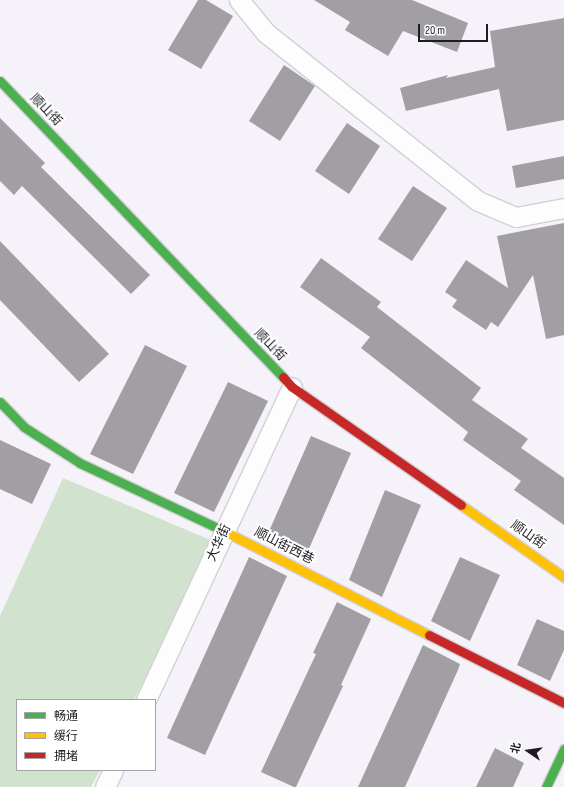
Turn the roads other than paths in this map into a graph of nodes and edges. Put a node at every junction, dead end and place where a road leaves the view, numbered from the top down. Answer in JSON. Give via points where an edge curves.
{"nodes":[{"id":1,"x":239,"y":0,"type":"edge"},
{"id":2,"x":0,"y":81,"type":"edge"},
{"id":3,"x":564,"y":208,"type":"edge"},
{"id":4,"x":292,"y":387,"type":"junction"},
{"id":5,"x":0,"y":402,"type":"edge"},
{"id":6,"x":225,"y":531,"type":"junction"},
{"id":7,"x":564,"y":576,"type":"edge"},
{"id":8,"x":146,"y":699,"type":"edge"},
{"id":9,"x":564,"y":702,"type":"edge"},
{"id":10,"x":564,"y":749,"type":"edge"},
{"id":11,"x":113,"y":771,"type":"edge"},
{"id":12,"x":105,"y":787,"type":"edge"},
{"id":13,"x":546,"y":787,"type":"edge"}],
"edges":[{"from":1,"to":3,"type":"street","via":[[266,34],[478,201],[516,217]]},
{"from":2,"to":4,"type":"street","name":"顺山街"},
{"from":4,"to":6,"type":"street","name":"大华街"},
{"from":4,"to":7,"type":"street","name":"顺山街"},
{"from":5,"to":6,"type":"street","name":"顺山街西巷","via":[[24,427],[80,463]]},
{"from":6,"to":8,"type":"street","name":"大华街"},
{"from":6,"to":9,"type":"street","name":"顺山街西巷"},
{"from":10,"to":13,"type":"street"},
{"from":11,"to":12,"type":"street"}]}
